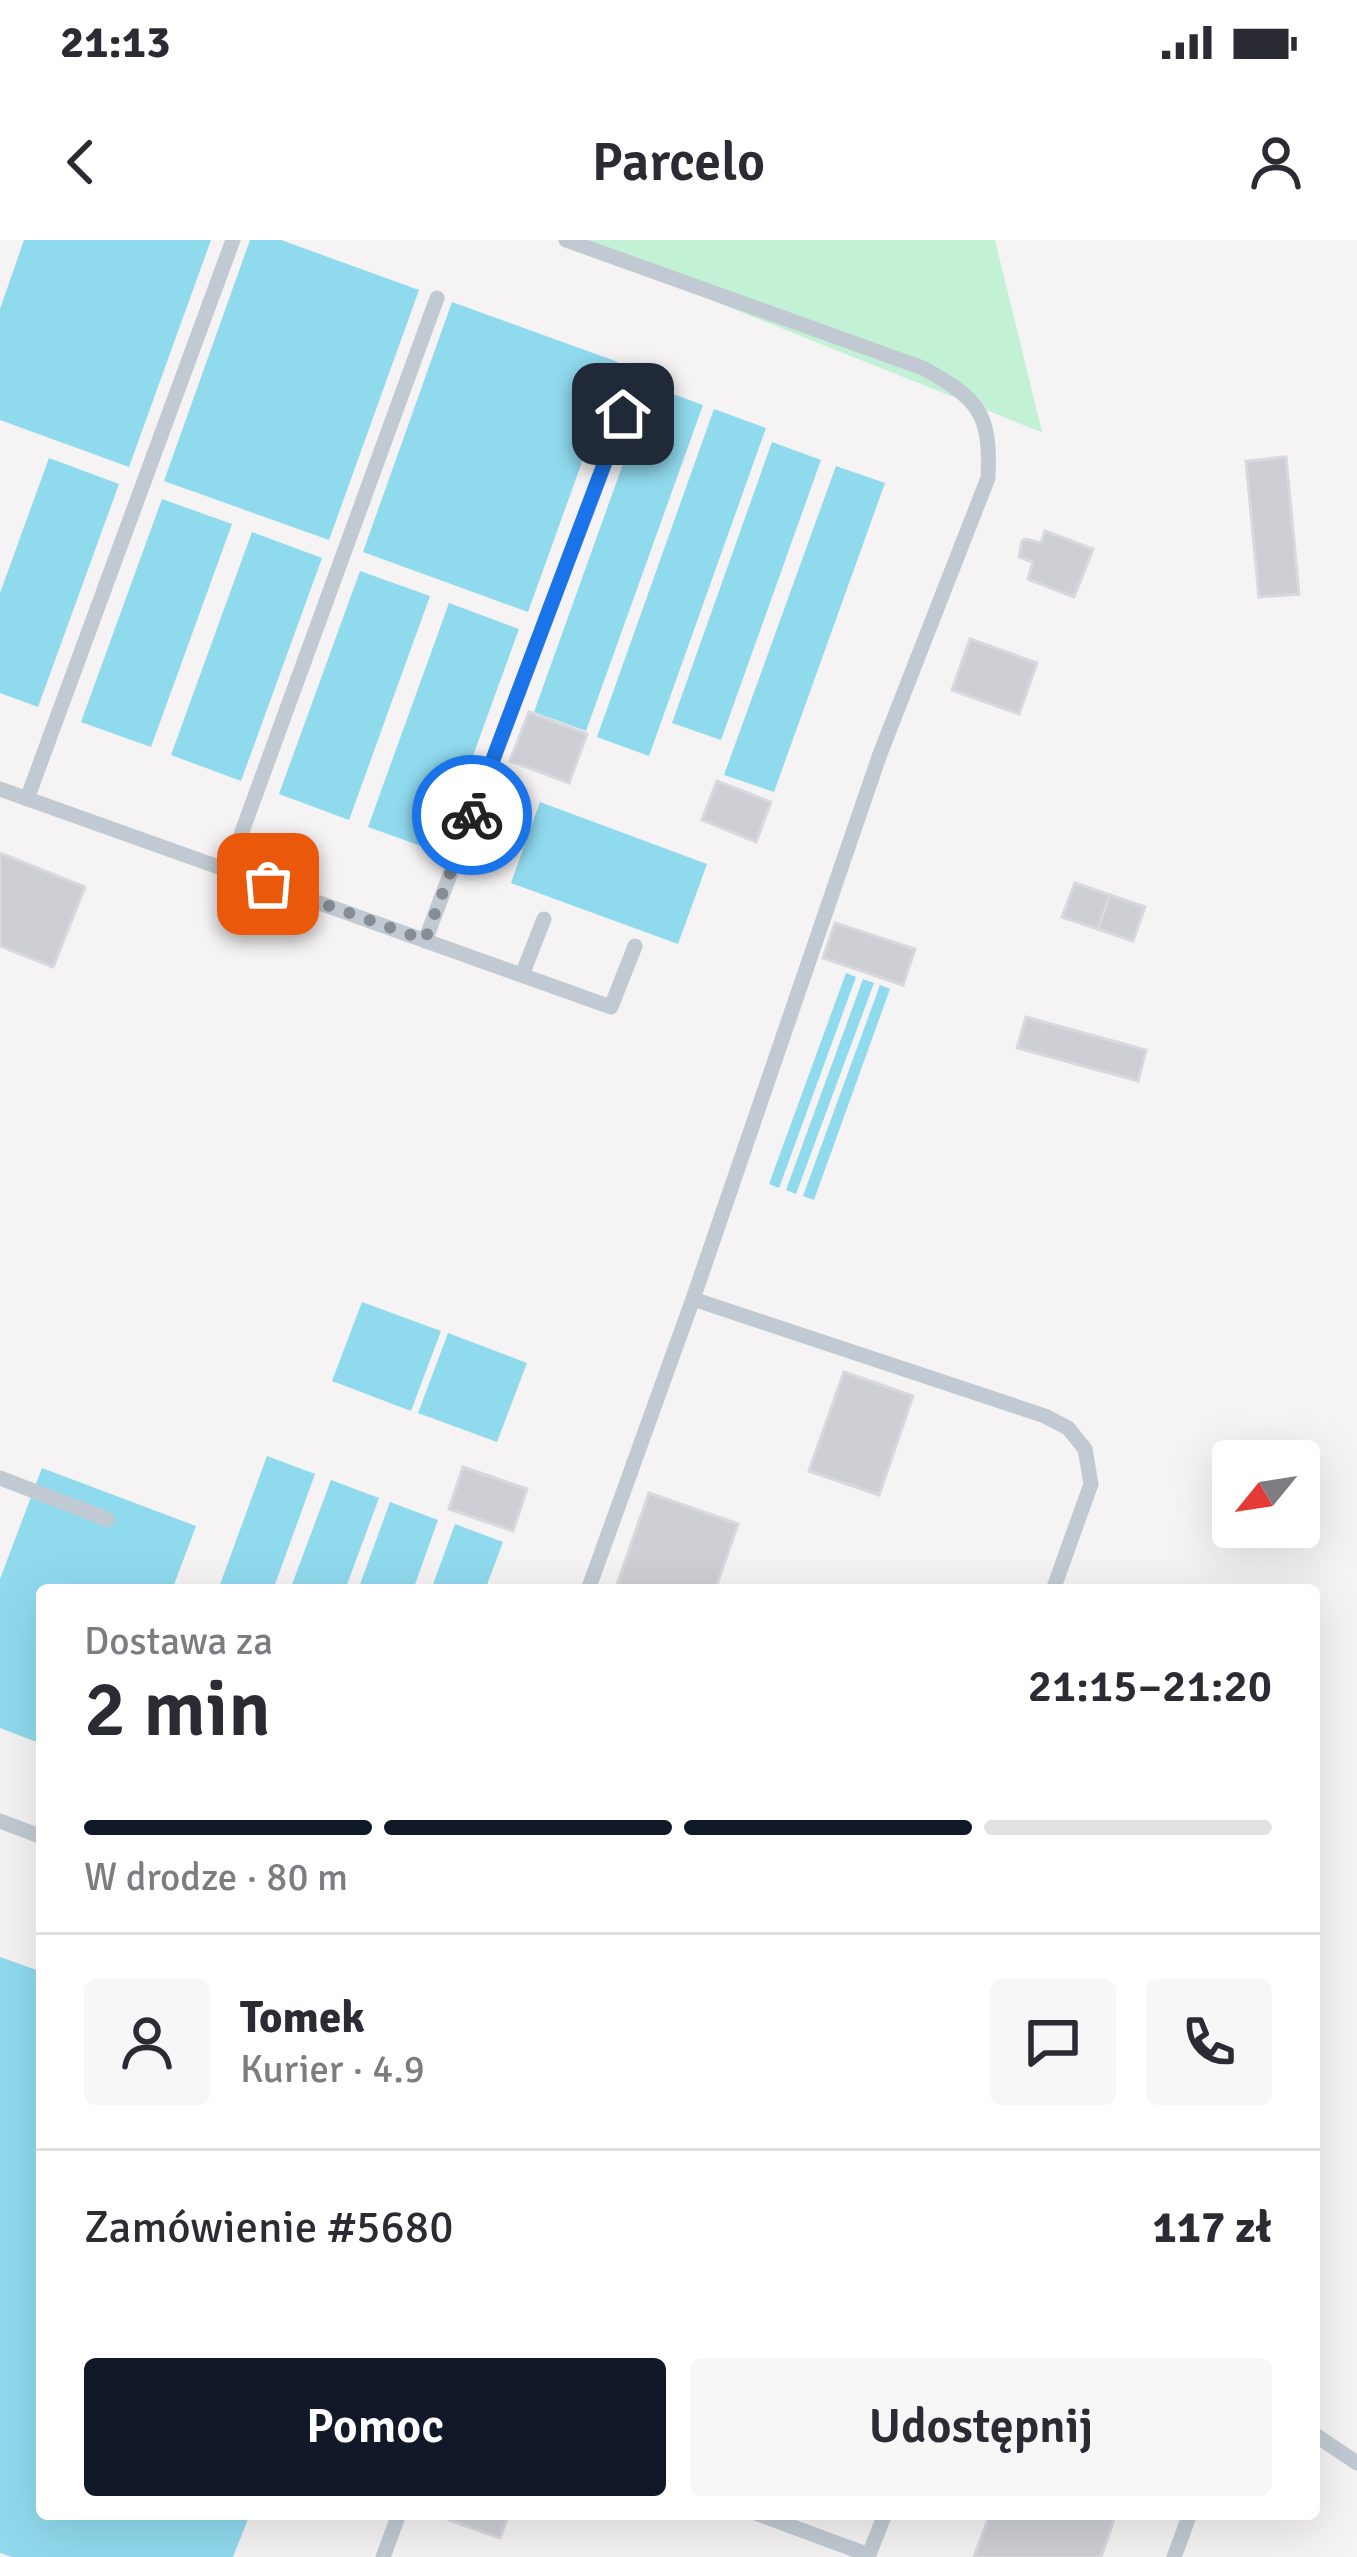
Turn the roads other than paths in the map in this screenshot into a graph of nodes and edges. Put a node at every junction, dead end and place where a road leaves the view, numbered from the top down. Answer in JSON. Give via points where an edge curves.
{"nodes":[{"id":1,"x":232,"y":240,"type":"edge"},
{"id":2,"x":566,"y":240,"type":"edge"},
{"id":3,"x":437,"y":298,"type":"dead end"},
{"id":4,"x":640,"y":370,"type":"dead end"},
{"id":5,"x":0,"y":789,"type":"edge"},
{"id":6,"x":27,"y":799,"type":"junction"},
{"id":7,"x":228,"y":870,"type":"junction"},
{"id":8,"x":544,"y":919,"type":"dead end"},
{"id":9,"x":425,"y":940,"type":"junction"},
{"id":10,"x":635,"y":946,"type":"dead end"},
{"id":11,"x":522,"y":975,"type":"junction"},
{"id":12,"x":693,"y":1299,"type":"junction"},
{"id":13,"x":0,"y":1478,"type":"edge"},
{"id":14,"x":107,"y":1519,"type":"dead end"},
{"id":15,"x":590,"y":1584,"type":"edge"},
{"id":16,"x":1055,"y":1584,"type":"edge"},
{"id":17,"x":0,"y":1821,"type":"edge"},
{"id":18,"x":36,"y":1835,"type":"edge"},
{"id":19,"x":1320,"y":2438,"type":"edge"},
{"id":20,"x":1357,"y":2463,"type":"edge"},
{"id":21,"x":397,"y":2520,"type":"edge"},
{"id":22,"x":774,"y":2520,"type":"edge"},
{"id":23,"x":882,"y":2520,"type":"edge"},
{"id":24,"x":1188,"y":2520,"type":"edge"},
{"id":25,"x":868,"y":2556,"type":"edge"},
{"id":26,"x":383,"y":2557,"type":"edge"},
{"id":27,"x":1174,"y":2557,"type":"edge"}],
"edges":[{"from":1,"to":6,"type":"lane"},
{"from":2,"to":12,"type":"lane","via":[[923,368],[973,402],[987,425],[988,478],[880,754]]},
{"from":3,"to":7,"type":"lane"},
{"from":4,"to":9,"type":"lane"},
{"from":5,"to":6,"type":"lane"},
{"from":6,"to":7,"type":"lane"},
{"from":7,"to":9,"type":"lane"},
{"from":8,"to":11,"type":"lane"},
{"from":9,"to":11,"type":"lane"},
{"from":10,"to":11,"type":"lane","via":[[611,1007]]},
{"from":12,"to":15,"type":"lane"},
{"from":12,"to":16,"type":"lane","via":[[1068,1428],[1085,1449],[1091,1484]]},
{"from":13,"to":14,"type":"lane"},
{"from":17,"to":18,"type":"lane"},
{"from":19,"to":20,"type":"lane"},
{"from":21,"to":26,"type":"lane"},
{"from":22,"to":25,"type":"lane"},
{"from":23,"to":25,"type":"lane"},
{"from":24,"to":27,"type":"lane"}]}
